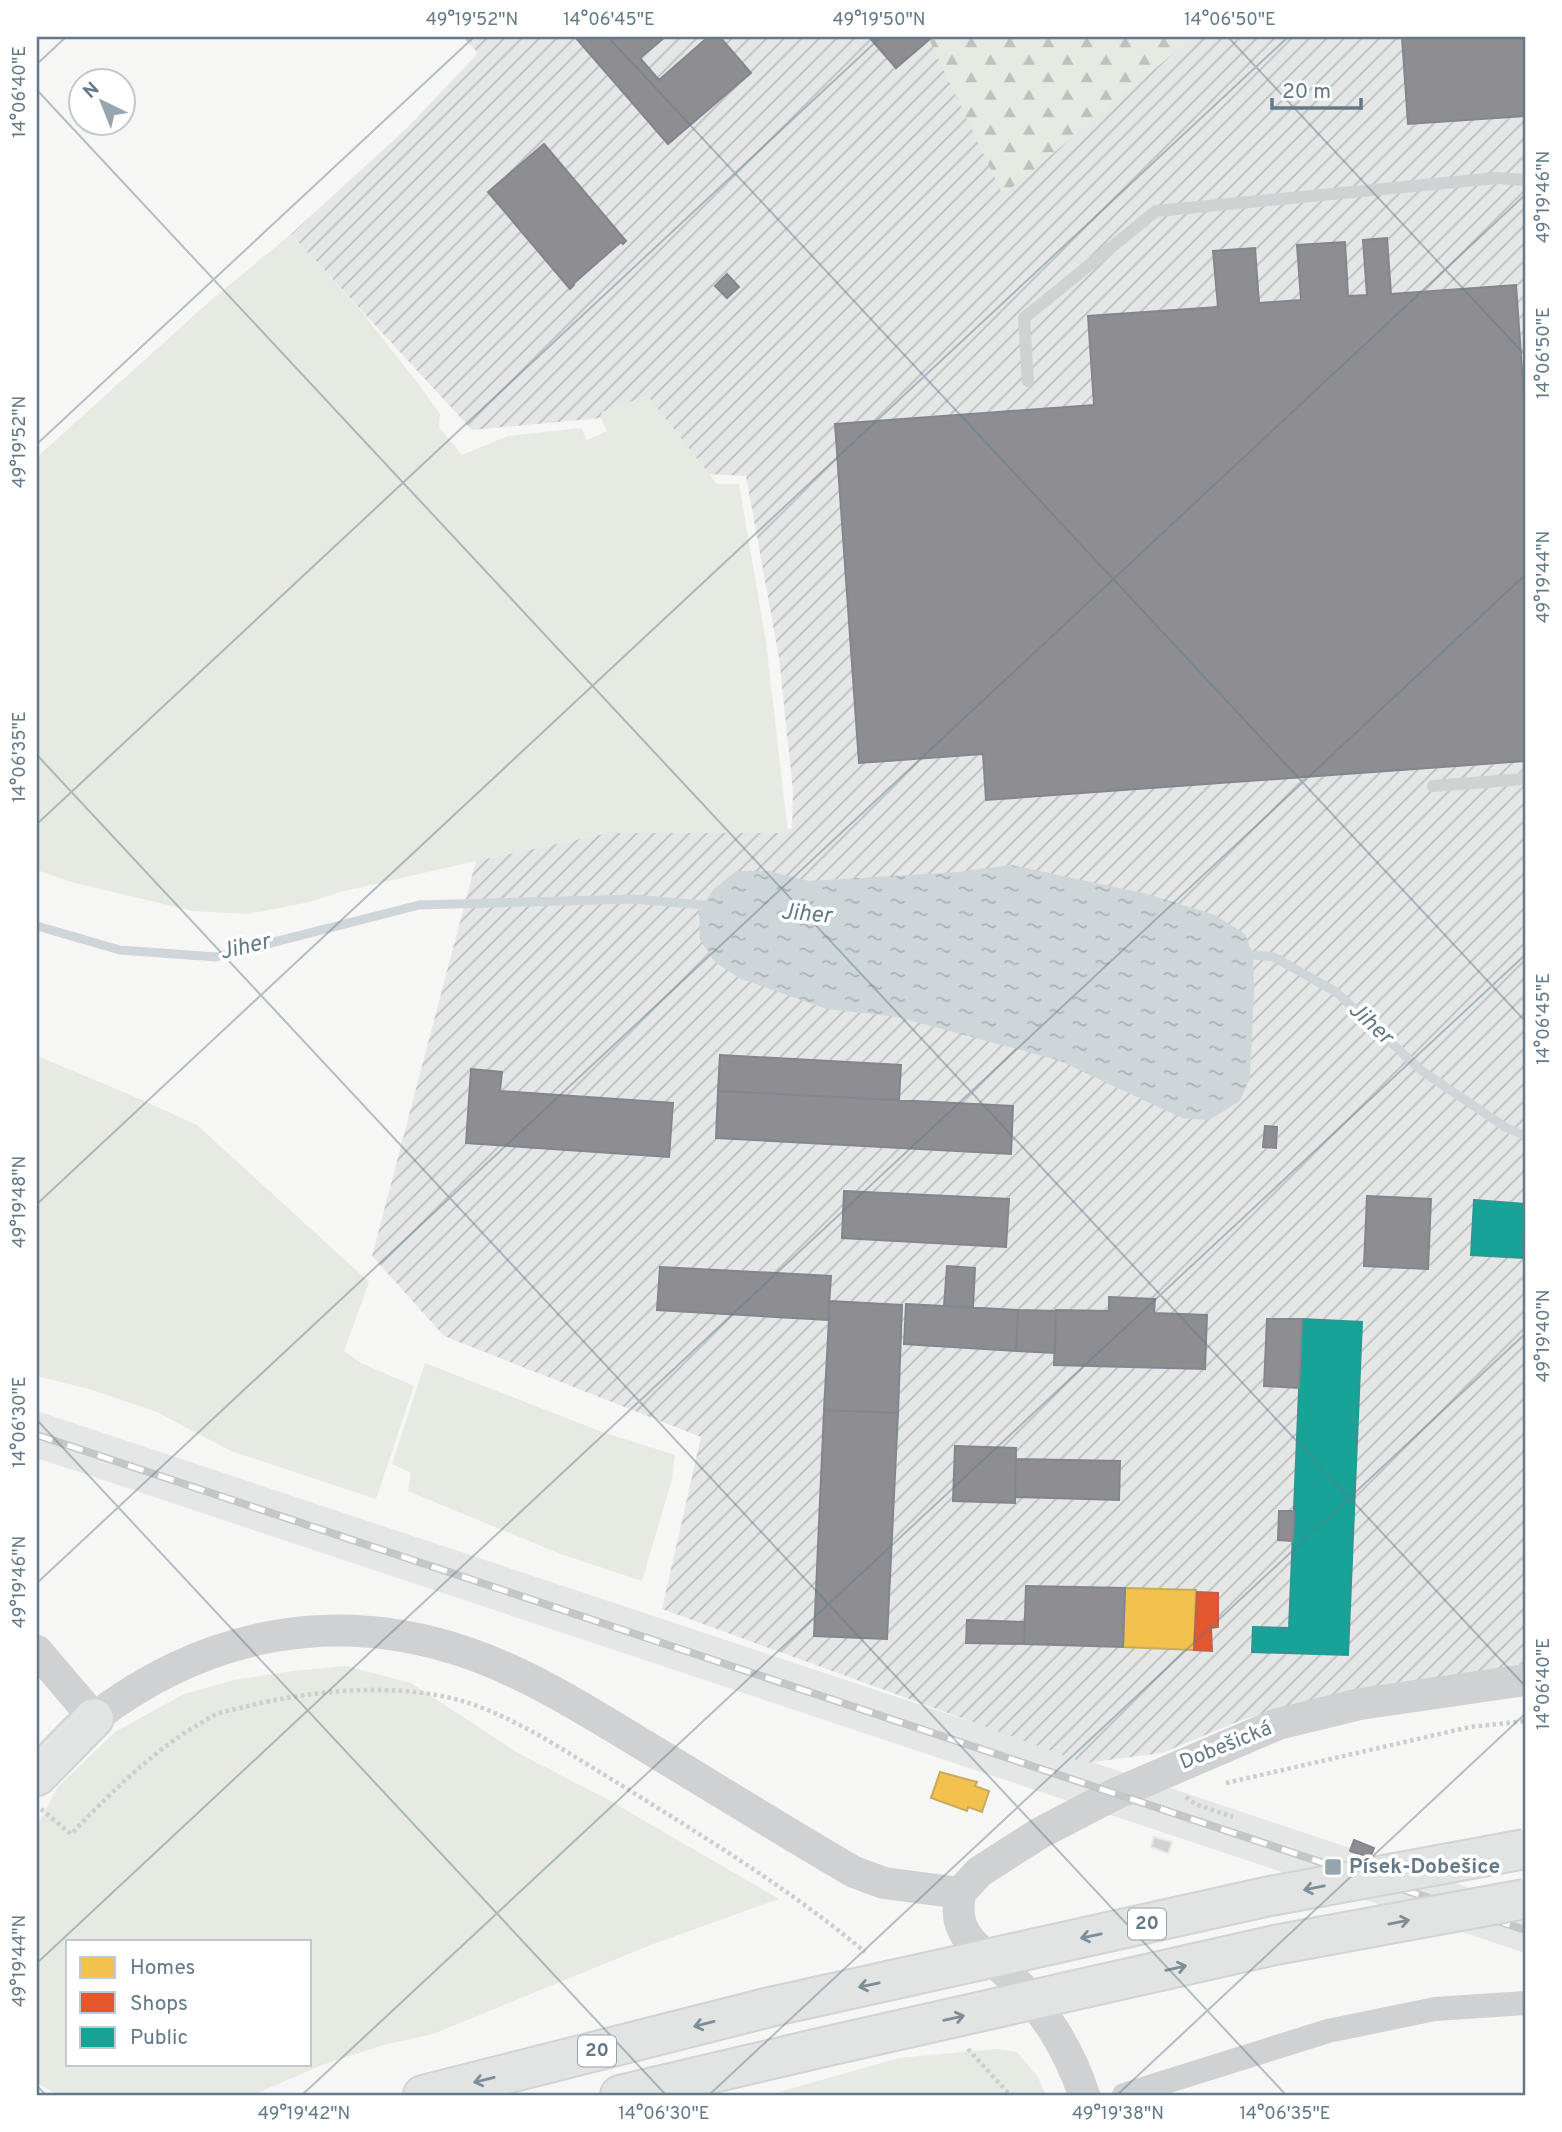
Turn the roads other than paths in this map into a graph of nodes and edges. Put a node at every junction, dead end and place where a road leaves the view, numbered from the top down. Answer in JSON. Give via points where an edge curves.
{"nodes":[{"id":1,"x":1525,"y":180,"type":"edge"},
{"id":2,"x":1028,"y":381,"type":"dead end"},
{"id":3,"x":1525,"y":779,"type":"edge"},
{"id":4,"x":1433,"y":786,"type":"dead end"},
{"id":5,"x":37,"y":1651,"type":"edge"},
{"id":6,"x":1525,"y":1680,"type":"edge"},
{"id":7,"x":94,"y":1718,"type":"junction"},
{"id":8,"x":37,"y":1776,"type":"edge"},
{"id":9,"x":1525,"y":1849,"type":"edge"},
{"id":10,"x":960,"y":1893,"type":"junction"},
{"id":11,"x":1525,"y":1899,"type":"edge"},
{"id":12,"x":1525,"y":2003,"type":"edge"},
{"id":13,"x":423,"y":2095,"type":"edge"},
{"id":14,"x":620,"y":2095,"type":"edge"},
{"id":15,"x":1084,"y":2095,"type":"edge"},
{"id":16,"x":1124,"y":2095,"type":"edge"}],
"edges":[{"from":1,"to":2,"type":"lane","via":[[1497,178],[1156,211],[1024,318]]},
{"from":3,"to":4,"type":"lane"},
{"from":5,"to":7,"type":"street"},
{"from":6,"to":10,"type":"street","name":"Dobešická","via":[[1360,1704],[1278,1724],[1115,1794],[1040,1833],[979,1872]]},
{"from":7,"to":8,"type":"highway"},
{"from":7,"to":10,"type":"street","via":[[162,1673],[246,1642],[342,1631],[432,1642],[505,1669],[585,1710],[854,1872],[884,1883]]},
{"from":9,"to":13,"type":"highway","number":"20","one_way":true,"bridge":true,"via":[[1270,1896],[770,2007]]},
{"from":10,"to":15,"type":"street","via":[[958,1917],[965,1934],[1035,2004],[1061,2042]]},
{"from":14,"to":11,"type":"highway","number":"20","one_way":true,"bridge":true,"via":[[1275,1945]]},
{"from":12,"to":16,"type":"street","via":[[1435,2009],[1328,2031]]}]}
